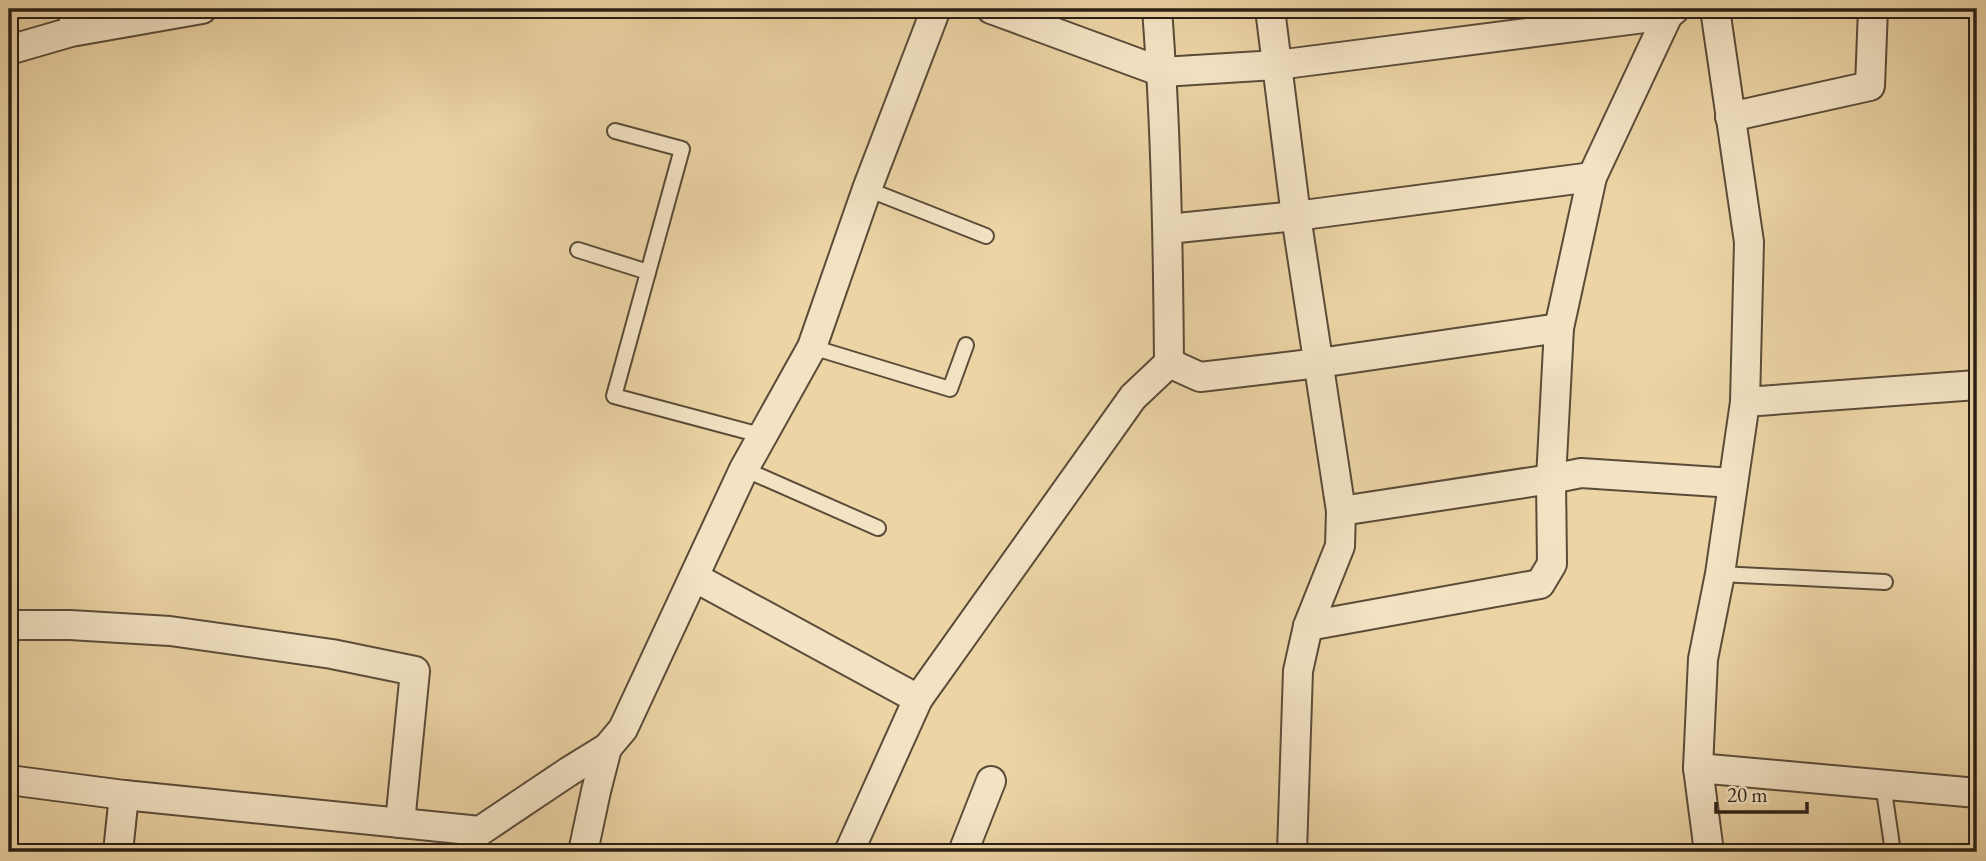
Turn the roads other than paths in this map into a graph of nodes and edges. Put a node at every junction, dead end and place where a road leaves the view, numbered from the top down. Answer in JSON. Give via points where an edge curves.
{"nodes":[{"id":1,"x":202,"y":9,"type":"edge"},
{"id":2,"x":936,"y":9,"type":"edge"},
{"id":3,"x":991,"y":9,"type":"edge"},
{"id":4,"x":1157,"y":9,"type":"edge"},
{"id":5,"x":1270,"y":9,"type":"edge"},
{"id":6,"x":1715,"y":9,"type":"edge"},
{"id":7,"x":1873,"y":9,"type":"edge"},
{"id":8,"x":1672,"y":12,"type":"edge"},
{"id":9,"x":142,"y":14,"type":"edge"},
{"id":10,"x":67,"y":20,"type":"edge"},
{"id":11,"x":9,"y":50,"type":"edge"},
{"id":12,"x":1277,"y":65,"type":"junction"},
{"id":13,"x":1162,"y":72,"type":"junction"},
{"id":14,"x":1730,"y":117,"type":"junction"},
{"id":15,"x":615,"y":131,"type":"dead end"},
{"id":16,"x":1592,"y":177,"type":"junction"},
{"id":17,"x":867,"y":189,"type":"junction"},
{"id":18,"x":1296,"y":216,"type":"junction"},
{"id":19,"x":1168,"y":229,"type":"junction"},
{"id":20,"x":986,"y":236,"type":"dead end"},
{"id":21,"x":578,"y":250,"type":"dead end"},
{"id":22,"x":648,"y":272,"type":"junction"},
{"id":23,"x":1559,"y":328,"type":"junction"},
{"id":24,"x":966,"y":345,"type":"dead end"},
{"id":25,"x":812,"y":347,"type":"junction"},
{"id":26,"x":1169,"y":363,"type":"junction"},
{"id":27,"x":1319,"y":363,"type":"junction"},
{"id":28,"x":1977,"y":385,"type":"edge"},
{"id":29,"x":1745,"y":402,"type":"junction"},
{"id":30,"x":764,"y":436,"type":"junction"},
{"id":31,"x":744,"y":469,"type":"junction"},
{"id":32,"x":1551,"y":479,"type":"junction"},
{"id":33,"x":1733,"y":483,"type":"junction"},
{"id":34,"x":1341,"y":511,"type":"junction"},
{"id":35,"x":878,"y":528,"type":"dead end"},
{"id":36,"x":1720,"y":574,"type":"junction"},
{"id":37,"x":694,"y":577,"type":"junction"},
{"id":38,"x":1885,"y":582,"type":"dead end"},
{"id":39,"x":9,"y":625,"type":"edge"},
{"id":40,"x":1308,"y":626,"type":"junction"},
{"id":41,"x":918,"y":699,"type":"junction"},
{"id":42,"x":607,"y":748,"type":"junction"},
{"id":43,"x":1698,"y":768,"type":"junction"},
{"id":44,"x":9,"y":780,"type":"edge"},
{"id":45,"x":991,"y":781,"type":"dead end"},
{"id":46,"x":1882,"y":784,"type":"junction"},
{"id":47,"x":1977,"y":793,"type":"edge"},
{"id":48,"x":124,"y":795,"type":"junction"},
{"id":49,"x":400,"y":822,"type":"junction"},
{"id":50,"x":118,"y":852,"type":"edge"},
{"id":51,"x":583,"y":852,"type":"edge"},
{"id":52,"x":849,"y":852,"type":"edge"},
{"id":53,"x":963,"y":852,"type":"edge"},
{"id":54,"x":1292,"y":852,"type":"edge"},
{"id":55,"x":1709,"y":852,"type":"edge"},
{"id":56,"x":1893,"y":852,"type":"edge"}],
"edges":[{"from":1,"to":9,"type":"street"},
{"from":2,"to":17,"type":"street"},
{"from":3,"to":13,"type":"street"},
{"from":4,"to":13,"type":"street"},
{"from":5,"to":12,"type":"street"},
{"from":6,"to":14,"type":"street"},
{"from":7,"to":14,"type":"street","via":[[1870,86]]},
{"from":8,"to":12,"type":"street"},
{"from":8,"to":16,"type":"street"},
{"from":9,"to":10,"type":"street"},
{"from":10,"to":11,"type":"street"},
{"from":12,"to":13,"type":"street"},
{"from":12,"to":18,"type":"street"},
{"from":13,"to":19,"type":"street"},
{"from":14,"to":29,"type":"street","via":[[1749,242]]},
{"from":15,"to":22,"type":"lane","via":[[682,149]]},
{"from":16,"to":18,"type":"street"},
{"from":16,"to":23,"type":"street"},
{"from":17,"to":20,"type":"lane"},
{"from":17,"to":25,"type":"street"},
{"from":18,"to":19,"type":"street"},
{"from":18,"to":27,"type":"street"},
{"from":19,"to":26,"type":"street"},
{"from":21,"to":22,"type":"lane"},
{"from":22,"to":30,"type":"lane","via":[[614,396]]},
{"from":23,"to":27,"type":"street"},
{"from":23,"to":32,"type":"street"},
{"from":24,"to":25,"type":"lane","via":[[950,389]]},
{"from":25,"to":30,"type":"street"},
{"from":26,"to":27,"type":"street","via":[[1200,377]]},
{"from":26,"to":41,"type":"street","via":[[1133,397]]},
{"from":27,"to":34,"type":"street"},
{"from":28,"to":29,"type":"street"},
{"from":29,"to":33,"type":"street"},
{"from":30,"to":31,"type":"street"},
{"from":31,"to":35,"type":"lane"},
{"from":31,"to":37,"type":"street"},
{"from":32,"to":33,"type":"street","via":[[1581,473]]},
{"from":32,"to":34,"type":"street"},
{"from":32,"to":40,"type":"street","via":[[1552,564],[1540,584]]},
{"from":33,"to":36,"type":"street"},
{"from":34,"to":40,"type":"street","via":[[1340,546]]},
{"from":36,"to":38,"type":"lane"},
{"from":36,"to":43,"type":"street","via":[[1703,659]]},
{"from":37,"to":41,"type":"street"},
{"from":37,"to":42,"type":"street","via":[[623,729]]},
{"from":39,"to":49,"type":"street","via":[[170,632],[332,654],[415,671]]},
{"from":40,"to":54,"type":"street","via":[[1298,671]]},
{"from":41,"to":52,"type":"street"},
{"from":42,"to":49,"type":"street","via":[[480,831]]},
{"from":42,"to":51,"type":"street"},
{"from":43,"to":46,"type":"street"},
{"from":43,"to":55,"type":"street"},
{"from":44,"to":48,"type":"street"},
{"from":45,"to":53,"type":"street"},
{"from":46,"to":47,"type":"street"},
{"from":46,"to":56,"type":"lane"},
{"from":48,"to":49,"type":"street"},
{"from":48,"to":50,"type":"street"}]}
